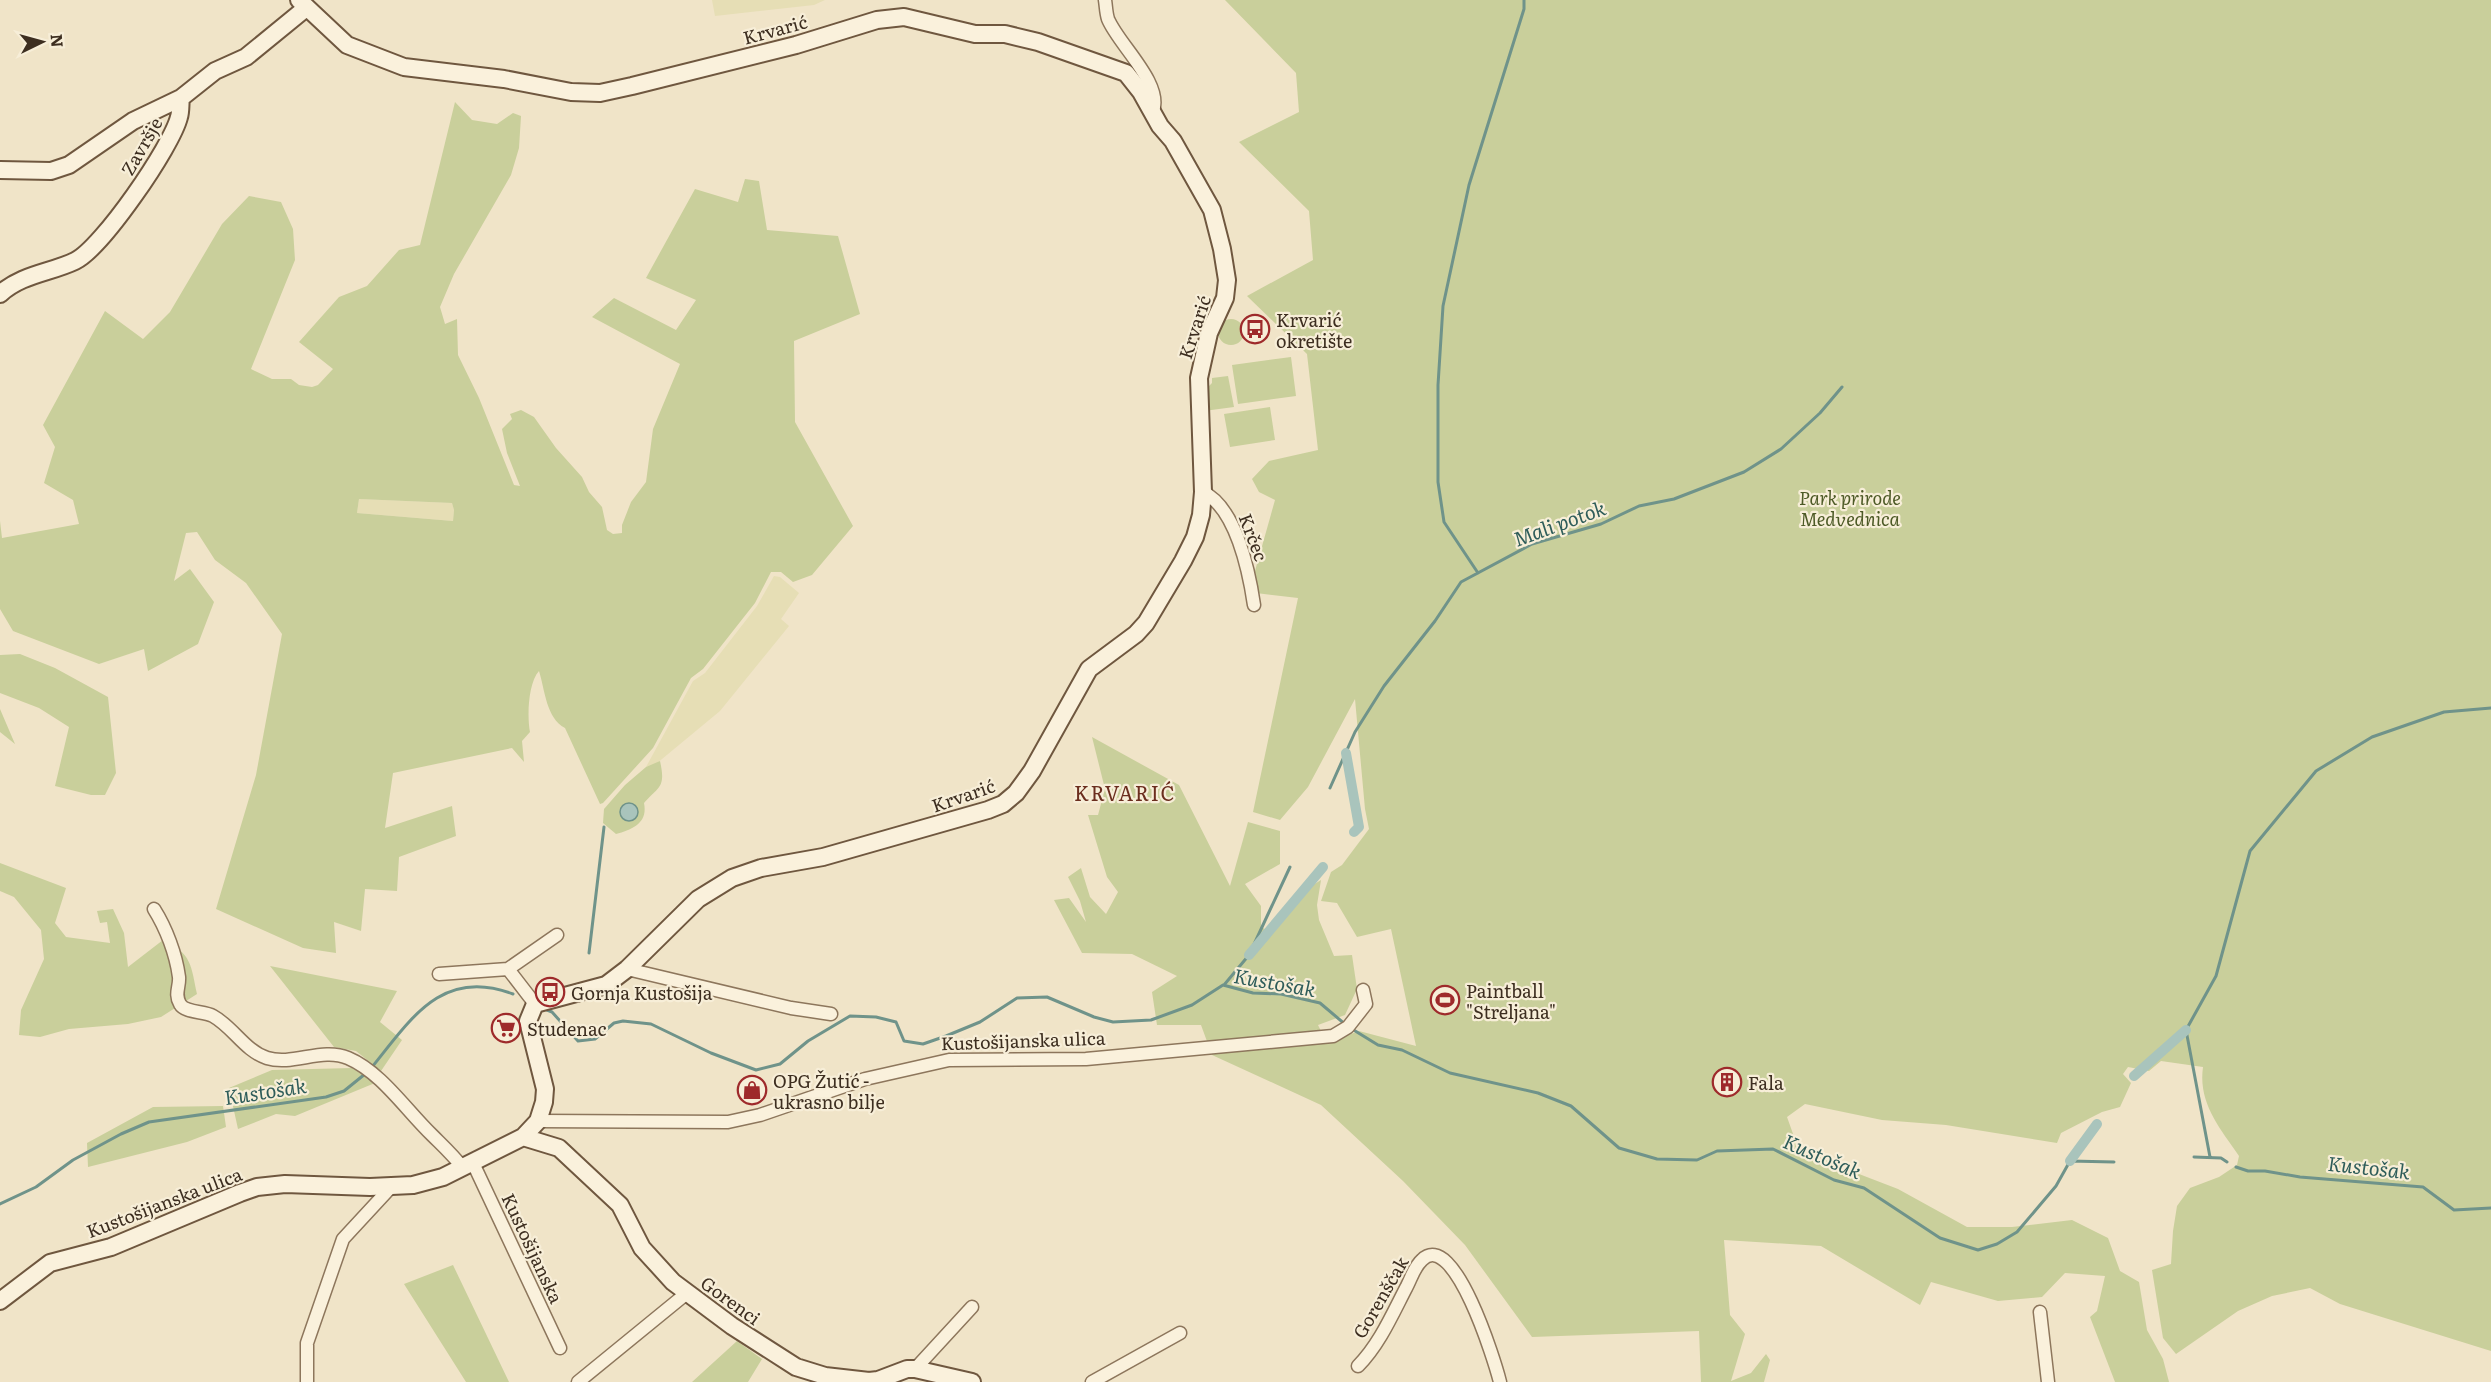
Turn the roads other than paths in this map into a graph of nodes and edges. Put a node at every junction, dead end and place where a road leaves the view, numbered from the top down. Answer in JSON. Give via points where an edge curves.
{"nodes":[{"id":1,"x":1105,"y":0,"type":"edge"},
{"id":2,"x":307,"y":3,"type":"edge"},
{"id":3,"x":181,"y":98,"type":"junction"},
{"id":4,"x":1153,"y":111,"type":"junction"},
{"id":5,"x":0,"y":170,"type":"edge"},
{"id":6,"x":0,"y":294,"type":"edge"},
{"id":7,"x":1203,"y":492,"type":"junction"},
{"id":8,"x":1254,"y":605,"type":"dead end"},
{"id":9,"x":154,"y":909,"type":"dead end"},
{"id":10,"x":557,"y":935,"type":"dead end"},
{"id":11,"x":508,"y":969,"type":"junction"},
{"id":12,"x":627,"y":969,"type":"junction"},
{"id":13,"x":439,"y":974,"type":"dead end"},
{"id":14,"x":1363,"y":990,"type":"dead end"},
{"id":15,"x":535,"y":1004,"type":"junction"},
{"id":16,"x":831,"y":1014,"type":"dead end"},
{"id":17,"x":538,"y":1121,"type":"junction"},
{"id":18,"x":523,"y":1137,"type":"junction"},
{"id":19,"x":468,"y":1166,"type":"junction"},
{"id":20,"x":392,"y":1186,"type":"junction"},
{"id":21,"x":687,"y":1293,"type":"junction"},
{"id":22,"x":0,"y":1301,"type":"edge"},
{"id":23,"x":972,"y":1307,"type":"dead end"},
{"id":24,"x":2040,"y":1312,"type":"dead end"},
{"id":25,"x":1180,"y":1333,"type":"dead end"},
{"id":26,"x":560,"y":1348,"type":"dead end"},
{"id":27,"x":1358,"y":1366,"type":"dead end"},
{"id":28,"x":915,"y":1369,"type":"junction"},
{"id":29,"x":307,"y":1382,"type":"edge"},
{"id":30,"x":578,"y":1382,"type":"edge"},
{"id":31,"x":972,"y":1382,"type":"edge"},
{"id":32,"x":1092,"y":1382,"type":"edge"},
{"id":33,"x":1500,"y":1382,"type":"edge"},
{"id":34,"x":2048,"y":1382,"type":"edge"}],
"edges":[{"from":1,"to":4,"type":"street","via":[[1108,20],[1153,91]]},
{"from":2,"to":3,"type":"street","via":[[246,57],[215,72]]},
{"from":2,"to":4,"type":"street","name":"Krvarić","via":[[347,45],[404,67],[600,93],[796,45],[877,20],[904,18],[975,34],[1005,34],[1038,42],[1126,73]]},
{"from":3,"to":5,"type":"street","via":[[133,121],[60,169]]},
{"from":3,"to":6,"type":"street","name":"Završje","via":[[169,141],[98,240],[76,260],[26,277]]},
{"from":4,"to":7,"type":"street","name":"Krvarić","via":[[1212,210],[1227,280],[1225,298],[1209,333],[1199,378]]},
{"from":7,"to":8,"type":"street","name":"Krčec","via":[[1212,496],[1223,510],[1234,532],[1248,569]]},
{"from":7,"to":12,"type":"street","name":"Krvarić","via":[[1195,537],[1154,612],[1136,634],[1089,669],[1032,771],[1003,804],[823,857],[760,868],[732,878],[698,899]]},
{"from":9,"to":19,"type":"street","name":"Kustošijanska","via":[[173,954],[180,979],[177,994],[183,1007],[210,1014],[269,1059],[333,1054],[347,1057],[364,1067]]},
{"from":10,"to":11,"type":"street"},
{"from":11,"to":13,"type":"street"},
{"from":11,"to":15,"type":"street"},
{"from":12,"to":15,"type":"street","name":"Krvarić","via":[[606,985]]},
{"from":12,"to":16,"type":"street"},
{"from":14,"to":17,"type":"street","name":"Kustošijanska ulica","via":[[1366,1004],[1348,1027],[1333,1036],[1086,1059],[949,1060],[865,1079],[728,1122]]},
{"from":15,"to":17,"type":"street","via":[[528,1021],[545,1089]]},
{"from":17,"to":18,"type":"street","name":"Kustošijanska ulica"},
{"from":18,"to":19,"type":"street","name":"Kustošijanska ulica"},
{"from":18,"to":21,"type":"street","name":"Gorenci","via":[[559,1149],[620,1204],[648,1257]]},
{"from":19,"to":20,"type":"street","name":"Kustošijanska ulica","via":[[428,1182]]},
{"from":19,"to":26,"type":"street","name":"Kustošijanska"},
{"from":20,"to":22,"type":"street","name":"Kustošijanska ulica","via":[[301,1183],[257,1188],[111,1247],[50,1263]]},
{"from":20,"to":29,"type":"street","via":[[344,1239],[307,1343]]},
{"from":21,"to":28,"type":"street","name":"Gorenci","via":[[796,1368],[869,1381]]},
{"from":21,"to":30,"type":"street"},
{"from":23,"to":28,"type":"street"},
{"from":24,"to":34,"type":"street"},
{"from":25,"to":32,"type":"street"},
{"from":27,"to":33,"type":"street","name":"Gorenščak","via":[[1385,1328],[1417,1266],[1432,1254],[1443,1258],[1475,1308]]},
{"from":28,"to":31,"type":"street","name":"Gorenci"}]}
